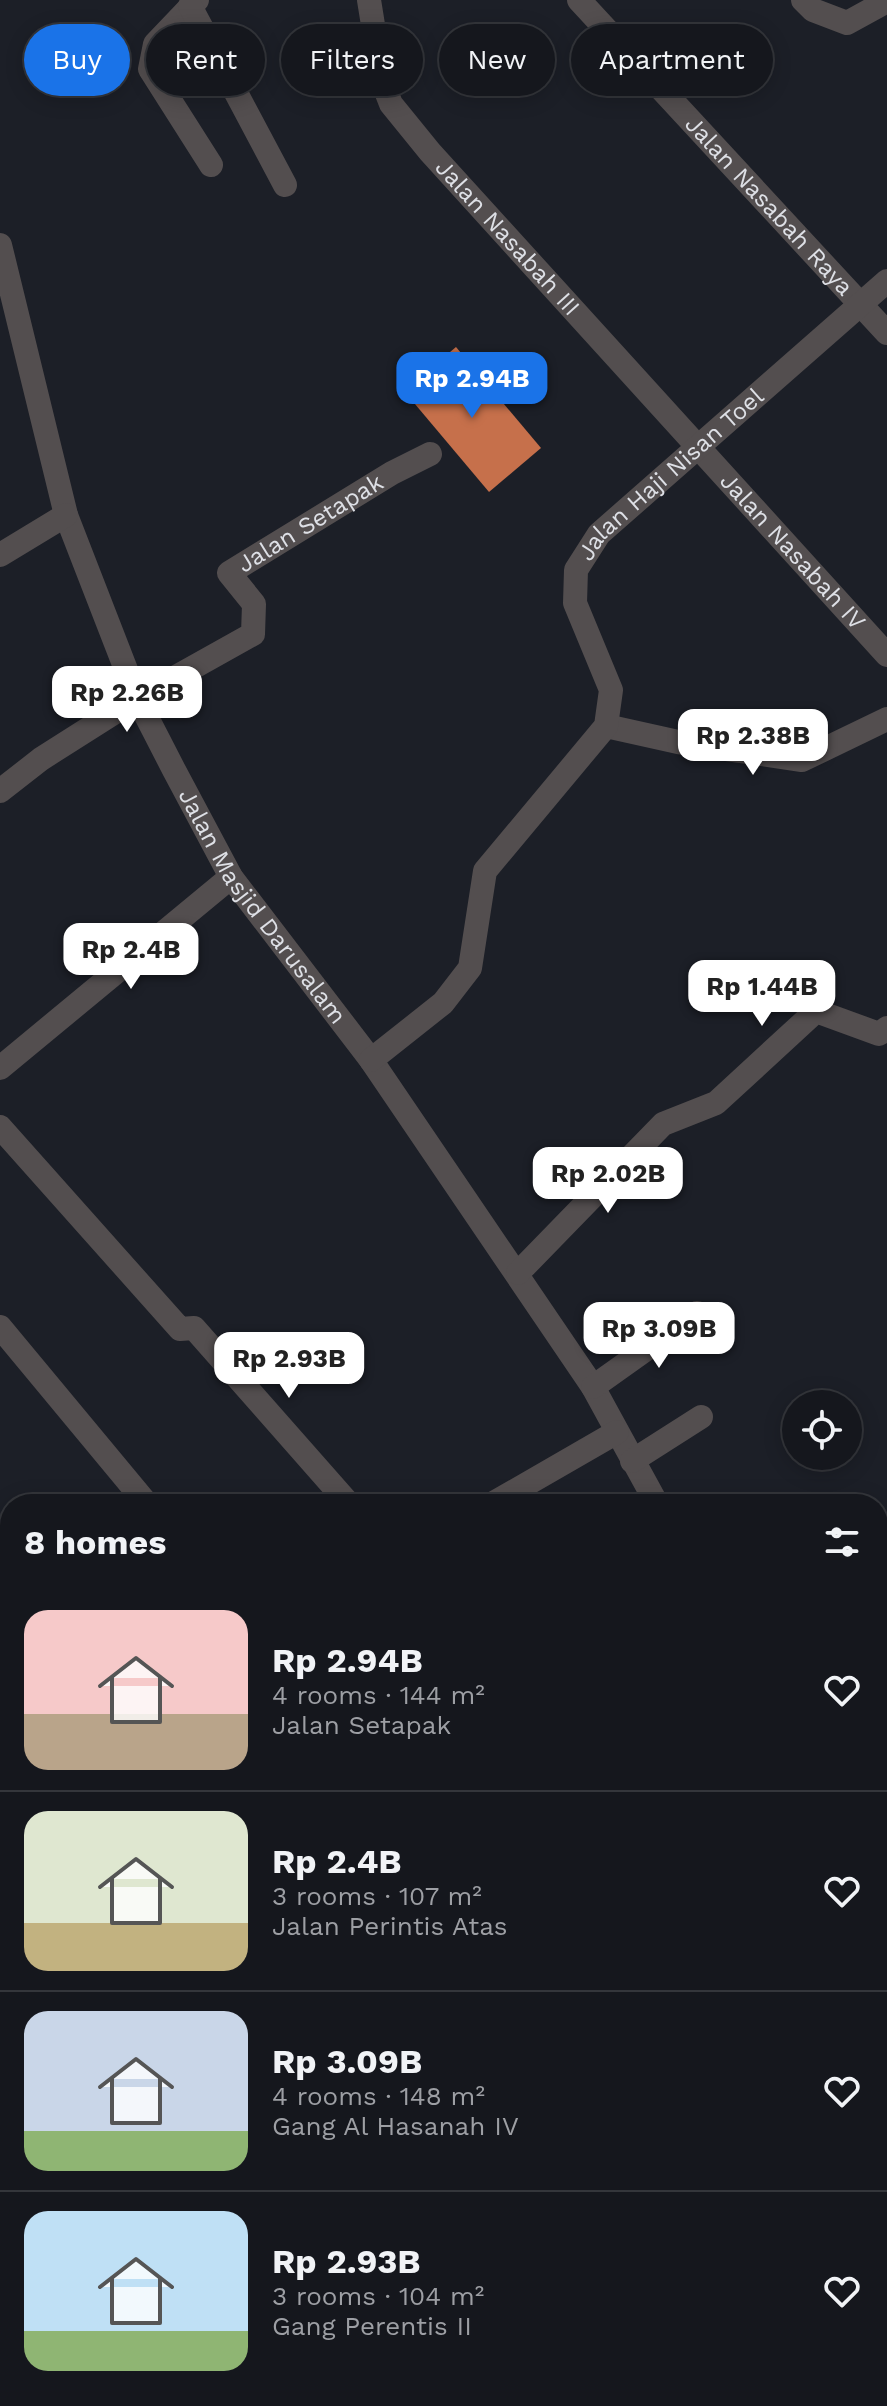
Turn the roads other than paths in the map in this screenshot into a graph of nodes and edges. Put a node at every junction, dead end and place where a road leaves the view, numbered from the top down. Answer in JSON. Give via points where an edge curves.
{"nodes":[{"id":1,"x":369,"y":0,"type":"edge"},
{"id":2,"x":579,"y":0,"type":"edge"},
{"id":3,"x":803,"y":0,"type":"edge"},
{"id":4,"x":887,"y":1,"type":"edge"},
{"id":5,"x":193,"y":3,"type":"edge"},
{"id":6,"x":211,"y":165,"type":"dead end"},
{"id":7,"x":285,"y":185,"type":"dead end"},
{"id":8,"x":0,"y":245,"type":"edge"},
{"id":9,"x":887,"y":281,"type":"edge"},
{"id":10,"x":861,"y":305,"type":"junction"},
{"id":11,"x":887,"y":333,"type":"edge"},
{"id":12,"x":699,"y":450,"type":"junction"},
{"id":13,"x":430,"y":454,"type":"dead end"},
{"id":14,"x":66,"y":515,"type":"junction"},
{"id":15,"x":0,"y":555,"type":"edge"},
{"id":16,"x":887,"y":655,"type":"edge"},
{"id":17,"x":144,"y":694,"type":"junction"},
{"id":18,"x":887,"y":719,"type":"edge"},
{"id":19,"x":606,"y":726,"type":"junction"},
{"id":20,"x":0,"y":791,"type":"edge"},
{"id":21,"x":231,"y":877,"type":"junction"},
{"id":22,"x":887,"y":1028,"type":"edge"},
{"id":23,"x":371,"y":1060,"type":"junction"},
{"id":24,"x":0,"y":1068,"type":"edge"},
{"id":25,"x":0,"y":1127,"type":"edge"},
{"id":26,"x":518,"y":1273,"type":"junction"},
{"id":27,"x":697,"y":1313,"type":"dead end"},
{"id":28,"x":0,"y":1327,"type":"edge"},
{"id":29,"x":593,"y":1387,"type":"junction"},
{"id":30,"x":701,"y":1417,"type":"dead end"},
{"id":31,"x":617,"y":1432,"type":"junction"},
{"id":32,"x":632,"y":1461,"type":"junction"},
{"id":33,"x":139,"y":1494,"type":"edge"},
{"id":34,"x":340,"y":1494,"type":"edge"},
{"id":35,"x":509,"y":1494,"type":"edge"},
{"id":36,"x":651,"y":1494,"type":"edge"}],
"edges":[{"from":1,"to":12,"type":"street","name":"Jalan Nasabah III","via":[[382,81],[391,104]]},
{"from":2,"to":10,"type":"street","name":"Jalan Nasabah Raya"},
{"from":3,"to":4,"type":"street","via":[[813,10],[847,23]]},
{"from":5,"to":6,"type":"street","via":[[151,55],[155,80]]},
{"from":5,"to":7,"type":"street"},
{"from":8,"to":14,"type":"street","name":"Jalan Masjid Darusalam"},
{"from":9,"to":10,"type":"street","name":"Jalan Haji Nisan Toel"},
{"from":10,"to":11,"type":"street","name":"Jalan Nasabah Raya"},
{"from":10,"to":12,"type":"street","name":"Jalan Haji Nisan Toel"},
{"from":12,"to":16,"type":"street","name":"Jalan Nasabah IV"},
{"from":12,"to":19,"type":"street","name":"Jalan Haji Nisan Toel","via":[[599,534],[576,570],[575,603],[611,690]]},
{"from":13,"to":17,"type":"street","name":"Jalan Setapak","via":[[229,573],[254,604],[253,634]]},
{"from":14,"to":15,"type":"street"},
{"from":14,"to":17,"type":"street","name":"Jalan Masjid Darusalam"},
{"from":17,"to":20,"type":"street"},
{"from":17,"to":21,"type":"street","name":"Jalan Masjid Darusalam"},
{"from":18,"to":19,"type":"street","via":[[802,760]]},
{"from":19,"to":23,"type":"street","via":[[485,871],[470,968],[443,1003]]},
{"from":21,"to":23,"type":"street","name":"Jalan Masjid Darusalam"},
{"from":21,"to":24,"type":"street"},
{"from":22,"to":26,"type":"street","via":[[879,1034],[816,1011],[716,1103],[663,1124]]},
{"from":23,"to":26,"type":"street","name":"Jalan Masjid Darusalam"},
{"from":25,"to":34,"type":"street","via":[[180,1329],[194,1328]]},
{"from":26,"to":29,"type":"street","name":"Jalan Masjid Darusalam"},
{"from":27,"to":29,"type":"street"},
{"from":28,"to":33,"type":"street"},
{"from":29,"to":31,"type":"street","name":"Jalan Masjid Darusalam"},
{"from":30,"to":32,"type":"street"},
{"from":31,"to":32,"type":"street","name":"Jalan Masjid Darusalam"},
{"from":31,"to":35,"type":"street"},
{"from":32,"to":36,"type":"street","name":"Jalan Masjid Darusalam"}]}
